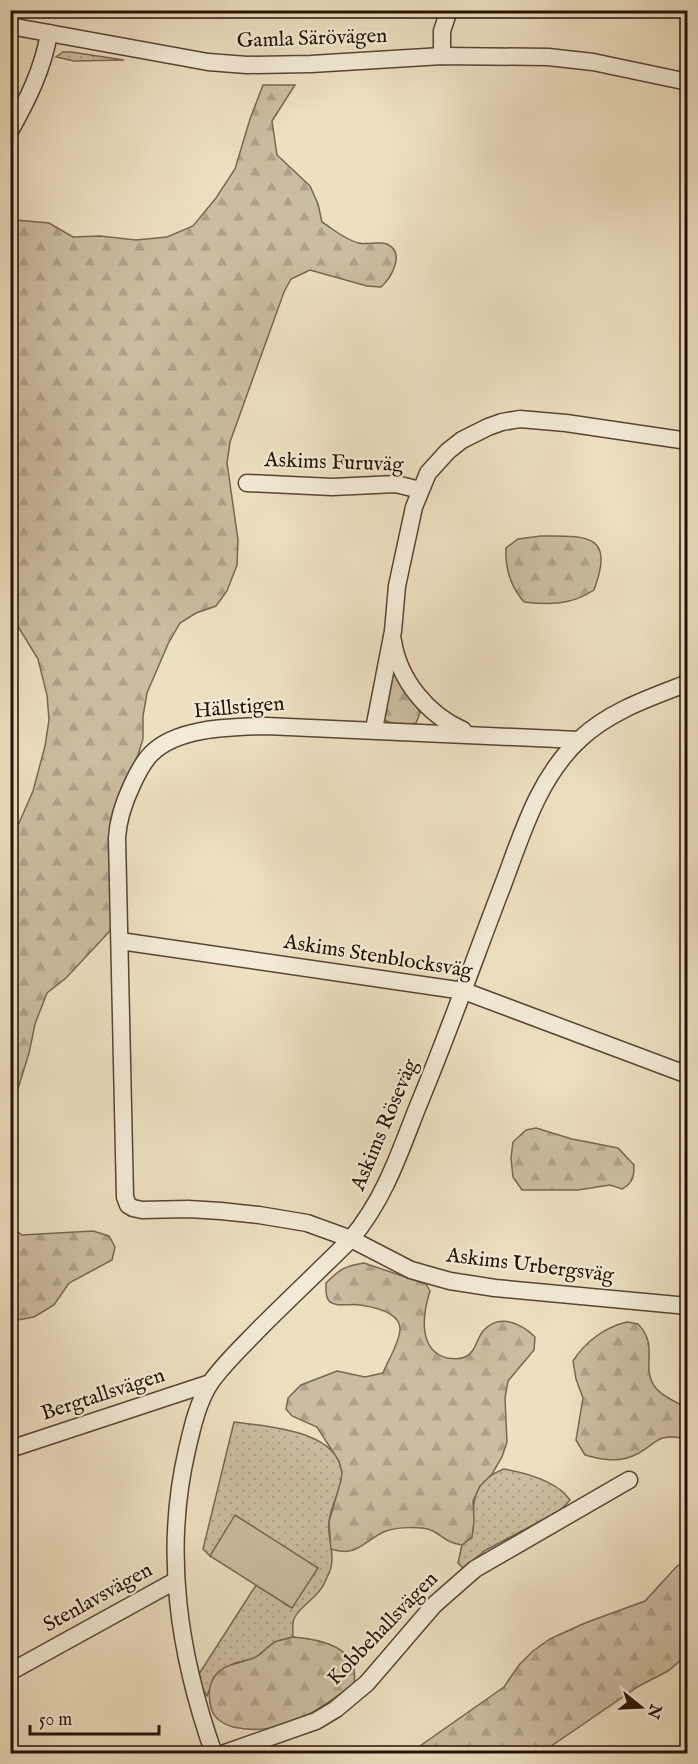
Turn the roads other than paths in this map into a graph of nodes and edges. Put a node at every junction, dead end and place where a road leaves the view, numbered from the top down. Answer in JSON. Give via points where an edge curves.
{"nodes":[{"id":1,"x":449,"y":10,"type":"edge"},
{"id":2,"x":10,"y":26,"type":"edge"},
{"id":3,"x":50,"y":33,"type":"junction"},
{"id":4,"x":442,"y":56,"type":"junction"},
{"id":5,"x":687,"y":82,"type":"edge"},
{"id":6,"x":10,"y":131,"type":"edge"},
{"id":7,"x":687,"y":441,"type":"edge"},
{"id":8,"x":247,"y":483,"type":"dead end"},
{"id":9,"x":420,"y":490,"type":"junction"},
{"id":10,"x":393,"y":631,"type":"junction"},
{"id":11,"x":687,"y":683,"type":"edge"},
{"id":12,"x":374,"y":729,"type":"junction"},
{"id":13,"x":478,"y":734,"type":"junction"},
{"id":14,"x":579,"y":740,"type":"junction"},
{"id":15,"x":120,"y":941,"type":"junction"},
{"id":16,"x":464,"y":991,"type":"junction"},
{"id":17,"x":687,"y":1075,"type":"edge"},
{"id":18,"x":128,"y":1205,"type":"joint"},
{"id":19,"x":351,"y":1239,"type":"junction"},
{"id":20,"x":687,"y":1306,"type":"edge"},
{"id":21,"x":210,"y":1383,"type":"junction"},
{"id":22,"x":10,"y":1449,"type":"edge"},
{"id":23,"x":629,"y":1480,"type":"dead end"},
{"id":24,"x":175,"y":1581,"type":"junction"},
{"id":25,"x":10,"y":1672,"type":"edge"},
{"id":26,"x":214,"y":1754,"type":"edge"},
{"id":27,"x":222,"y":1754,"type":"edge"}],
"edges":[{"from":1,"to":4,"type":"street","via":[[442,31]]},
{"from":2,"to":3,"type":"street","name":"Gamla Särövägen"},
{"from":3,"to":4,"type":"street","name":"Gamla Särövägen","via":[[208,63],[311,64]]},
{"from":3,"to":6,"type":"street","via":[[44,62]]},
{"from":4,"to":5,"type":"street","name":"Gamla Särövägen","via":[[569,58]]},
{"from":7,"to":9,"type":"street","via":[[557,422],[502,422],[462,440],[448,451],[434,465]]},
{"from":8,"to":9,"type":"street","name":"Askims Furuväg","via":[[332,487],[396,484]]},
{"from":9,"to":10,"type":"street","via":[[407,535]]},
{"from":10,"to":12,"type":"street"},
{"from":10,"to":13,"type":"street","via":[[398,659],[421,700],[442,719]]},
{"from":11,"to":14,"type":"street","name":"Askims Röseväg","via":[[630,705]]},
{"from":12,"to":13,"type":"street","name":"Hällstigen"},
{"from":12,"to":15,"type":"street","name":"Hällstigen","via":[[218,729],[179,737],[152,752],[126,797],[118,826]]},
{"from":13,"to":14,"type":"street","name":"Hällstigen"},
{"from":14,"to":16,"type":"street","name":"Askims Röseväg","via":[[559,761],[536,798]]},
{"from":15,"to":16,"type":"street","name":"Askims Stenblocksväg"},
{"from":15,"to":18,"type":"street","name":"Hällstigen","via":[[123,1189]]},
{"from":16,"to":17,"type":"street","name":"Askims Stenblocksväg"},
{"from":16,"to":19,"type":"street","name":"Askims Röseväg","via":[[391,1176]]},
{"from":18,"to":19,"type":"street","name":"Askims Urbergsväg","via":[[142,1210],[259,1215],[307,1223]]},
{"from":19,"to":20,"type":"street","name":"Askims Urbergsväg","via":[[403,1267],[450,1281]]},
{"from":19,"to":21,"type":"street","name":"Askims Röseväg"},
{"from":21,"to":22,"type":"street","name":"Bergtallsvägen"},
{"from":21,"to":24,"type":"street","name":"Askims Röseväg","via":[[197,1413],[182,1471],[175,1527]]},
{"from":23,"to":27,"type":"street","name":"Kobbehallsvägen","via":[[476,1569],[434,1605],[367,1683],[336,1709],[316,1721]]},
{"from":24,"to":25,"type":"street","name":"Stenlavsvägen"},
{"from":24,"to":26,"type":"street","name":"Askims Röseväg","via":[[190,1677]]}]}
